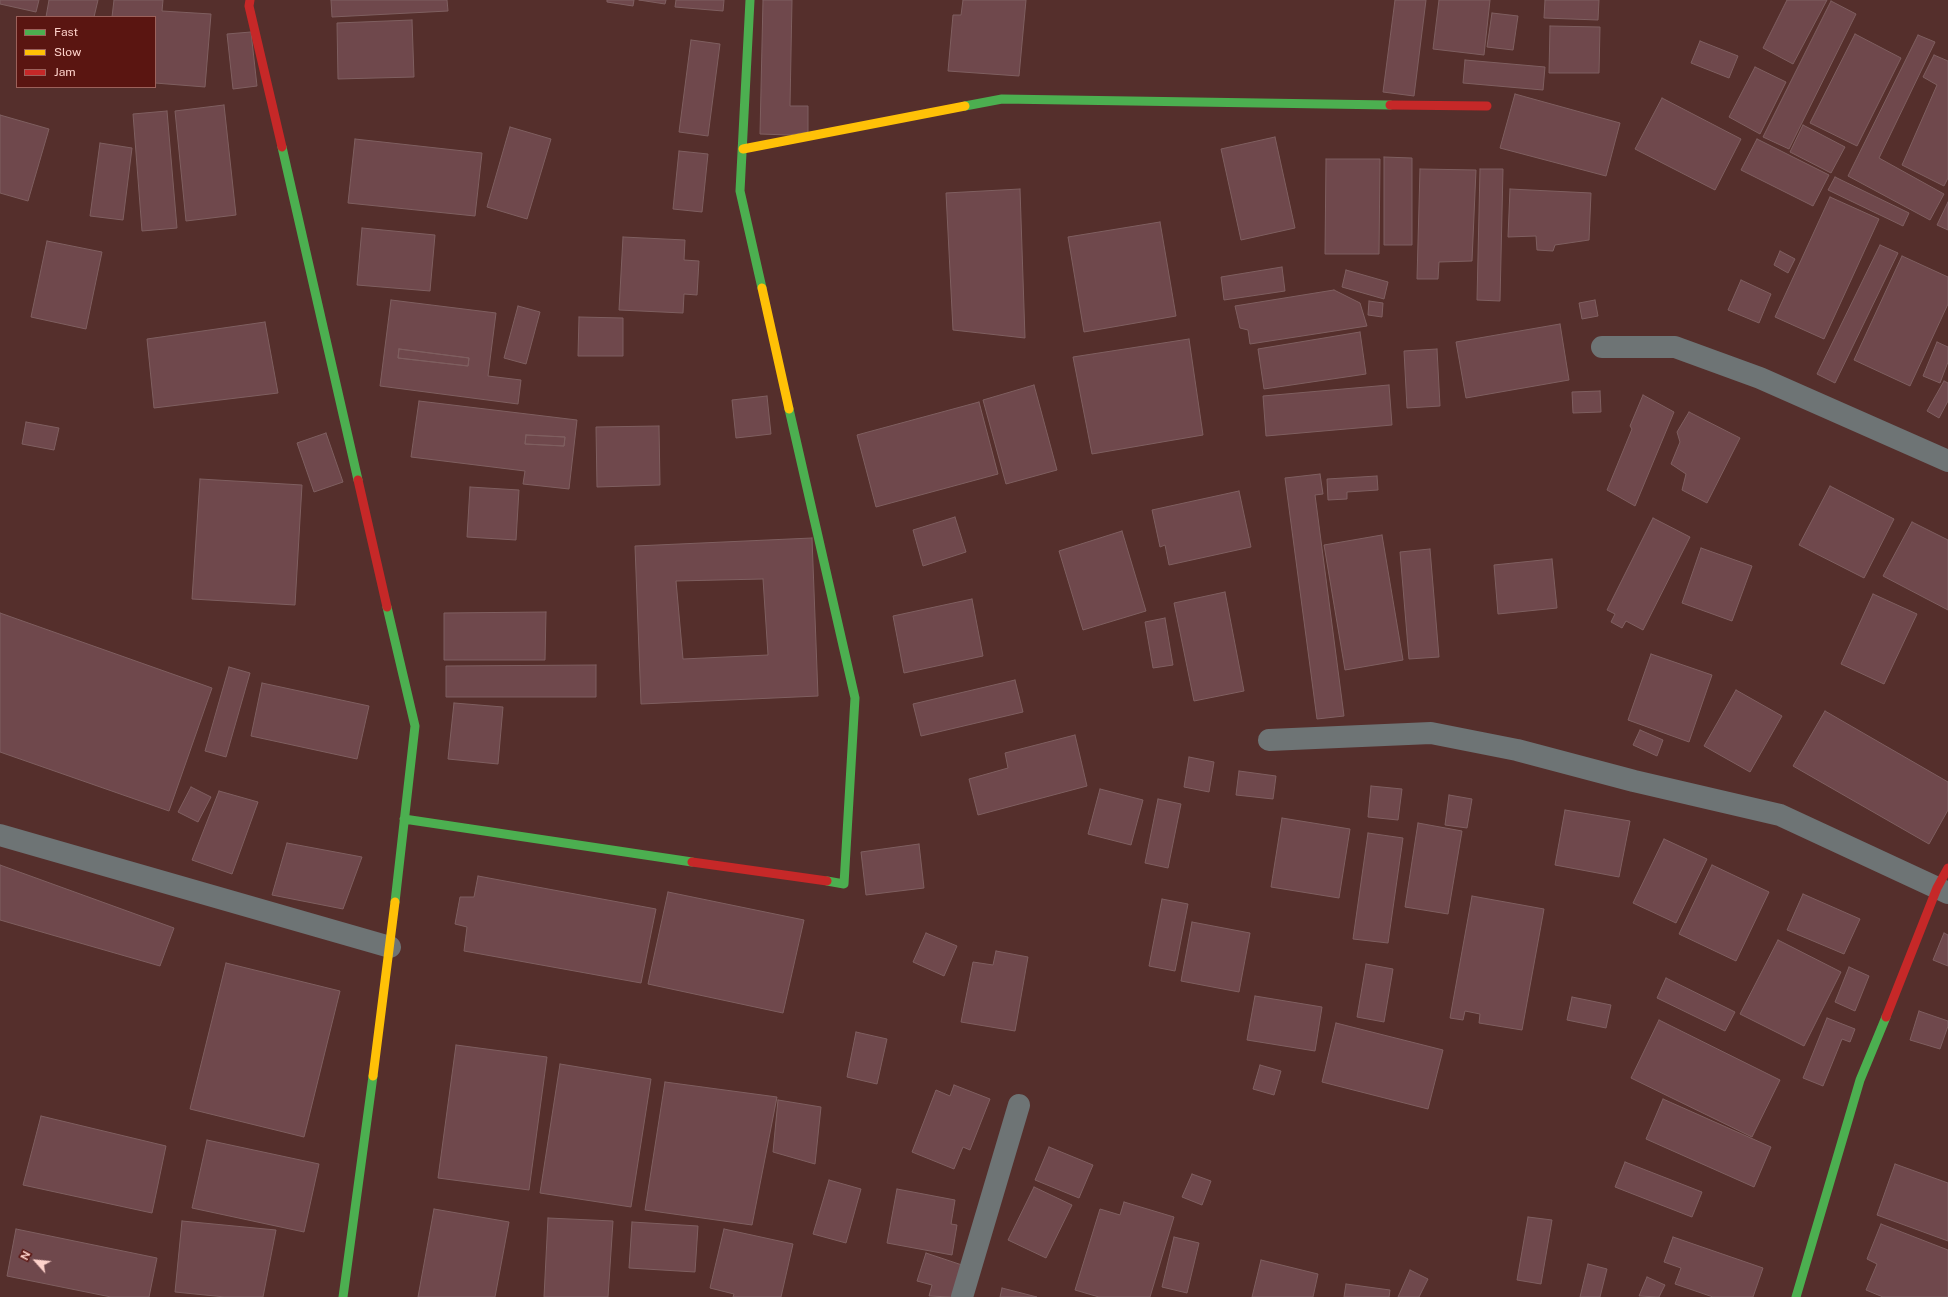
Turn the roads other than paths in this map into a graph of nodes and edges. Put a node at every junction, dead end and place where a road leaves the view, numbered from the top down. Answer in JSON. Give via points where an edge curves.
{"nodes":[{"id":1,"x":250,"y":0,"type":"edge"},
{"id":2,"x":750,"y":0,"type":"edge"},
{"id":3,"x":1487,"y":106,"type":"dead end"},
{"id":4,"x":742,"y":149,"type":"junction"},
{"id":5,"x":1602,"y":347,"type":"dead end"},
{"id":6,"x":1948,"y":461,"type":"edge"},
{"id":7,"x":1269,"y":740,"type":"dead end"},
{"id":8,"x":404,"y":819,"type":"junction"},
{"id":9,"x":0,"y":835,"type":"edge"},
{"id":10,"x":1948,"y":868,"type":"edge"},
{"id":11,"x":1943,"y":890,"type":"edge"},
{"id":12,"x":390,"y":947,"type":"junction"},
{"id":13,"x":1019,"y":1105,"type":"dead end"},
{"id":14,"x":343,"y":1297,"type":"edge"},
{"id":15,"x":962,"y":1297,"type":"edge"},
{"id":16,"x":1796,"y":1297,"type":"edge"}],
"edges":[{"from":1,"to":8,"type":"street","via":[[249,6],[415,726]]},
{"from":2,"to":4,"type":"street"},
{"from":3,"to":4,"type":"street","via":[[1002,99]]},
{"from":4,"to":8,"type":"street","via":[[740,191],[855,698],[844,884]]},
{"from":5,"to":6,"type":"street","via":[[1675,347],[1760,378]]},
{"from":7,"to":11,"type":"street","via":[[1431,733],[1517,750],[1634,781],[1780,815]]},
{"from":8,"to":12,"type":"street"},
{"from":9,"to":12,"type":"street"},
{"from":10,"to":11,"type":"street"},
{"from":11,"to":16,"type":"street","via":[[1912,954],[1860,1080]]},
{"from":12,"to":14,"type":"street"},
{"from":13,"to":15,"type":"street"}]}
